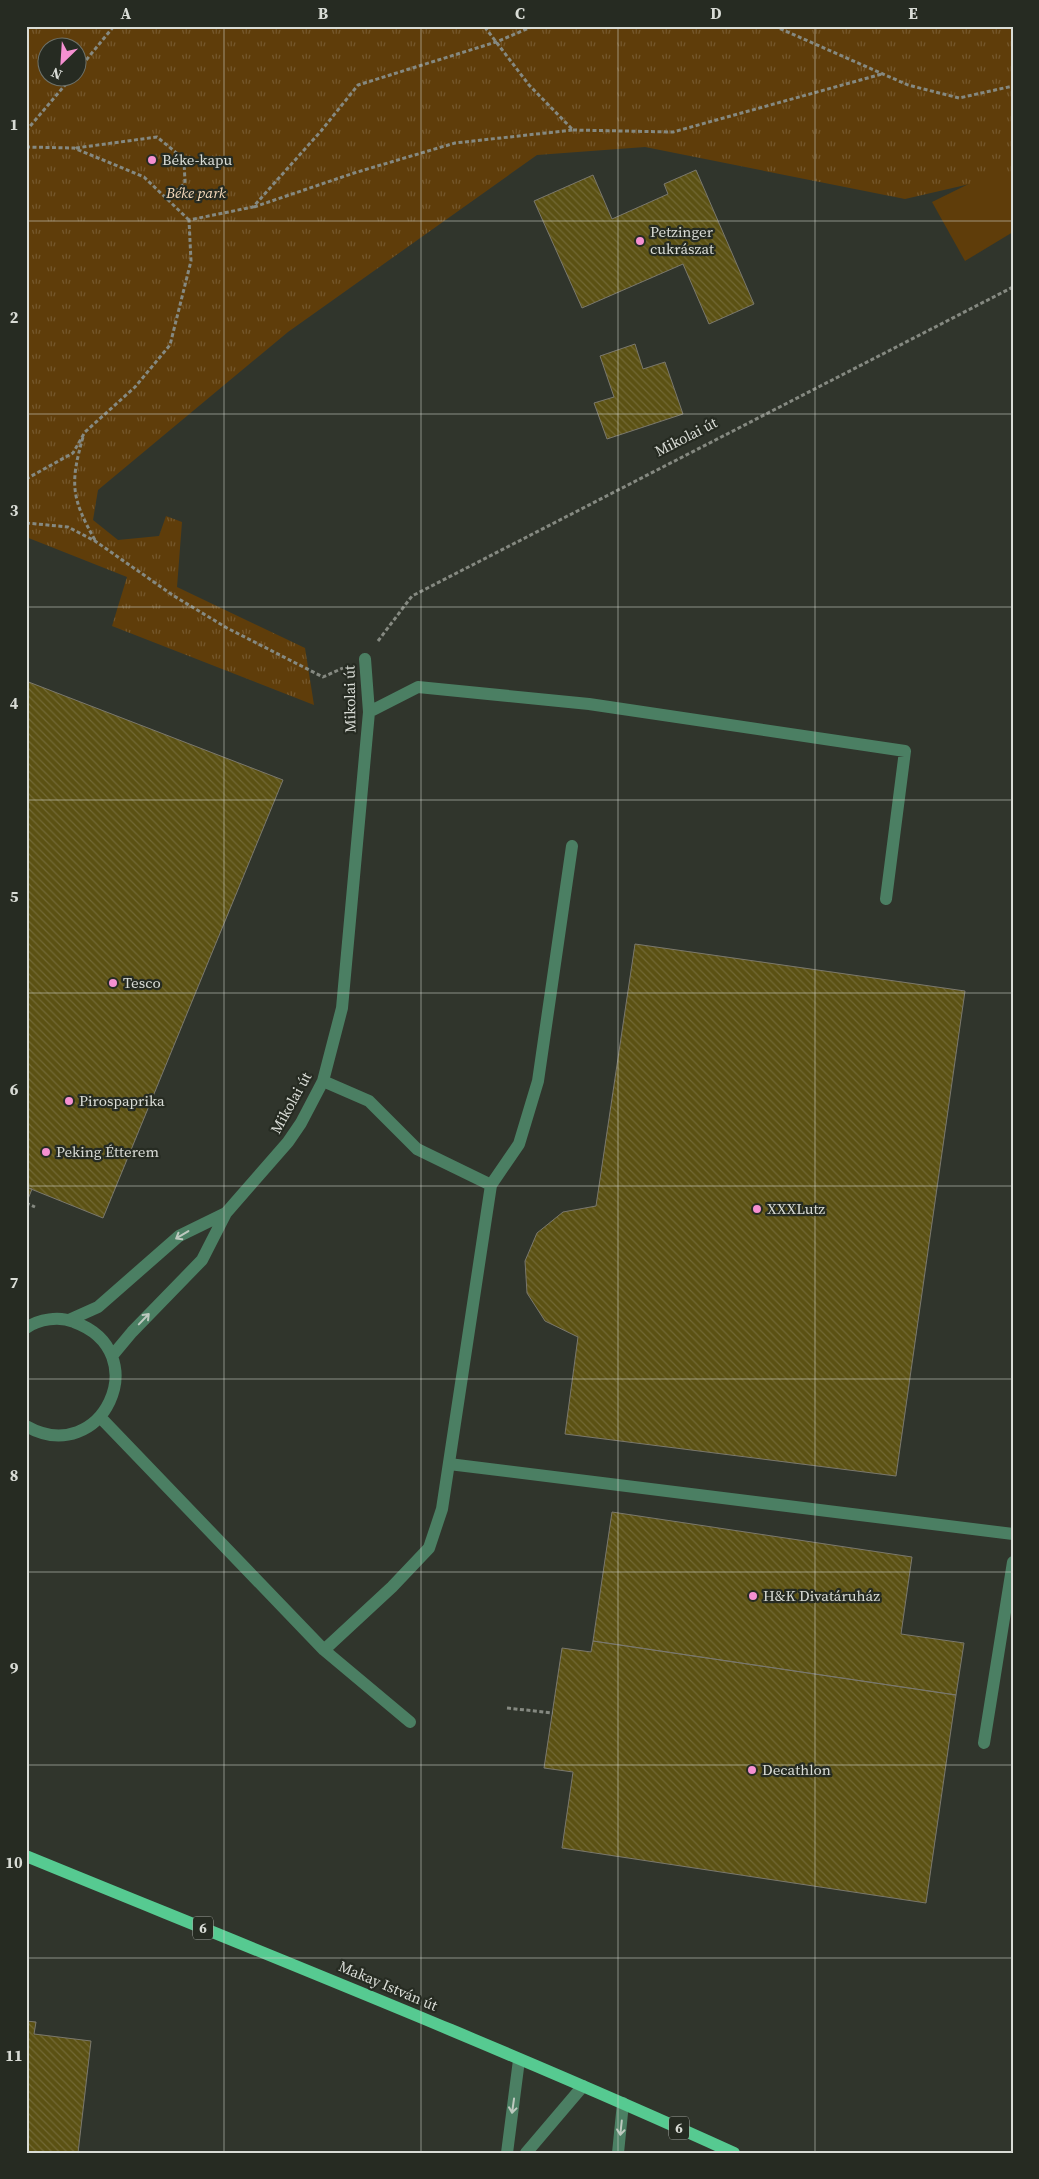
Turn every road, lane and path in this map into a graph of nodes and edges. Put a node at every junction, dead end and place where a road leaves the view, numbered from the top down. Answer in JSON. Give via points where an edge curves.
{"nodes":[{"id":1,"x":114,"y":26,"type":"edge"},
{"id":2,"x":484,"y":26,"type":"edge"},
{"id":3,"x":534,"y":26,"type":"edge"},
{"id":4,"x":774,"y":26,"type":"edge"},
{"id":5,"x":496,"y":42,"type":"junction"},
{"id":6,"x":88,"y":58,"type":"edge"},
{"id":7,"x":882,"y":74,"type":"junction"},
{"id":8,"x":1013,"y":86,"type":"edge"},
{"id":9,"x":63,"y":88,"type":"edge"},
{"id":10,"x":573,"y":130,"type":"junction"},
{"id":11,"x":26,"y":131,"type":"edge"},
{"id":12,"x":26,"y":147,"type":"edge"},
{"id":13,"x":74,"y":148,"type":"junction"},
{"id":14,"x":167,"y":199,"type":"junction"},
{"id":15,"x":253,"y":207,"type":"junction"},
{"id":16,"x":190,"y":220,"type":"junction"},
{"id":17,"x":1013,"y":287,"type":"edge"},
{"id":18,"x":85,"y":432,"type":"junction"},
{"id":19,"x":26,"y":479,"type":"edge"},
{"id":20,"x":26,"y":523,"type":"edge"},
{"id":21,"x":95,"y":541,"type":"junction"},
{"id":22,"x":365,"y":659,"type":"junction"},
{"id":23,"x":369,"y":712,"type":"junction"},
{"id":24,"x":572,"y":846,"type":"dead end"},
{"id":25,"x":886,"y":899,"type":"dead end"},
{"id":26,"x":323,"y":1081,"type":"junction"},
{"id":27,"x":491,"y":1185,"type":"junction"},
{"id":28,"x":26,"y":1203,"type":"edge"},
{"id":29,"x":35,"y":1207,"type":"dead end"},
{"id":30,"x":226,"y":1213,"type":"junction"},
{"id":31,"x":26,"y":1315,"type":"edge"},
{"id":32,"x":69,"y":1320,"type":"junction"},
{"id":33,"x":41,"y":1322,"type":"junction"},
{"id":34,"x":26,"y":1328,"type":"edge"},
{"id":35,"x":112,"y":1356,"type":"junction"},
{"id":36,"x":100,"y":1417,"type":"junction"},
{"id":37,"x":32,"y":1429,"type":"edge"},
{"id":38,"x":26,"y":1440,"type":"edge"},
{"id":39,"x":449,"y":1464,"type":"junction"},
{"id":40,"x":1013,"y":1534,"type":"edge"},
{"id":41,"x":1013,"y":1562,"type":"edge"},
{"id":42,"x":324,"y":1650,"type":"junction"},
{"id":43,"x":507,"y":1708,"type":"dead end"},
{"id":44,"x":552,"y":1713,"type":"dead end"},
{"id":45,"x":410,"y":1722,"type":"dead end"},
{"id":46,"x":984,"y":1743,"type":"dead end"},
{"id":47,"x":26,"y":1856,"type":"edge"},
{"id":48,"x":519,"y":2060,"type":"junction"},
{"id":49,"x":583,"y":2086,"type":"junction"},
{"id":50,"x":623,"y":2102,"type":"junction"},
{"id":51,"x":506,"y":2153,"type":"edge"},
{"id":52,"x":526,"y":2153,"type":"edge"},
{"id":53,"x":618,"y":2153,"type":"edge"},
{"id":54,"x":734,"y":2153,"type":"edge"}],
"edges":[{"from":1,"to":6,"type":"path"},
{"from":2,"to":5,"type":"path"},
{"from":3,"to":5,"type":"path"},
{"from":4,"to":7,"type":"path"},
{"from":5,"to":10,"type":"path","via":[[529,85]]},
{"from":5,"to":15,"type":"path","via":[[358,85]]},
{"from":7,"to":8,"type":"path","via":[[908,85],[960,98]]},
{"from":7,"to":10,"type":"path","via":[[673,132]]},
{"from":9,"to":11,"type":"path"},
{"from":10,"to":15,"type":"path","via":[[455,143]]},
{"from":12,"to":13,"type":"path"},
{"from":13,"to":14,"type":"path","via":[[144,177]]},
{"from":13,"to":14,"type":"path","via":[[157,137],[184,159],[185,183]]},
{"from":14,"to":16,"type":"path"},
{"from":15,"to":16,"type":"path"},
{"from":16,"to":18,"type":"path","via":[[191,261],[170,345],[134,386]]},
{"from":17,"to":22,"type":"path","name":"Mikolai út","via":[[412,596]]},
{"from":18,"to":19,"type":"path","via":[[73,452]]},
{"from":18,"to":21,"type":"path","via":[[74,473],[76,501]]},
{"from":20,"to":21,"type":"path","via":[[68,526]]},
{"from":21,"to":22,"type":"path","via":[[227,628],[323,677]]},
{"from":22,"to":23,"type":"street","name":"Mikolai út"},
{"from":23,"to":25,"type":"street","via":[[418,687],[589,704],[905,751]]},
{"from":23,"to":26,"type":"street","name":"Mikolai út","via":[[342,1008]]},
{"from":24,"to":27,"type":"street","via":[[538,1081],[519,1144]]},
{"from":26,"to":27,"type":"street","via":[[368,1100],[417,1149]]},
{"from":26,"to":30,"type":"street","name":"Mikolai út","via":[[288,1142]]},
{"from":27,"to":39,"type":"street"},
{"from":28,"to":29,"type":"path"},
{"from":30,"to":32,"type":"street","one_way":true,"via":[[179,1236],[98,1307]]},
{"from":35,"to":30,"type":"street","name":"Mikolai út","one_way":true,"via":[[202,1260]]},
{"from":31,"to":33,"type":"street"},
{"from":32,"to":33,"type":"street"},
{"from":32,"to":35,"type":"street","via":[[88,1327],[102,1339]]},
{"from":33,"to":34,"type":"street"},
{"from":35,"to":36,"type":"street","via":[[116,1374],[114,1394]]},
{"from":36,"to":37,"type":"street","via":[[74,1434],[56,1436]]},
{"from":36,"to":42,"type":"street"},
{"from":37,"to":38,"type":"street"},
{"from":39,"to":40,"type":"street"},
{"from":39,"to":42,"type":"street","via":[[442,1509],[429,1548],[392,1588]]},
{"from":41,"to":46,"type":"street"},
{"from":42,"to":45,"type":"street"},
{"from":43,"to":44,"type":"path"},
{"from":47,"to":48,"type":"main road","name":"Makay István út","number":"6"},
{"from":48,"to":49,"type":"main road","name":"Makay István út","number":"6"},
{"from":48,"to":51,"type":"street","one_way":true},
{"from":49,"to":50,"type":"main road","name":"Makay István út","number":"6"},
{"from":49,"to":52,"type":"street"},
{"from":50,"to":53,"type":"street","one_way":true},
{"from":50,"to":54,"type":"main road","name":"Makay István út","number":"6"}]}
